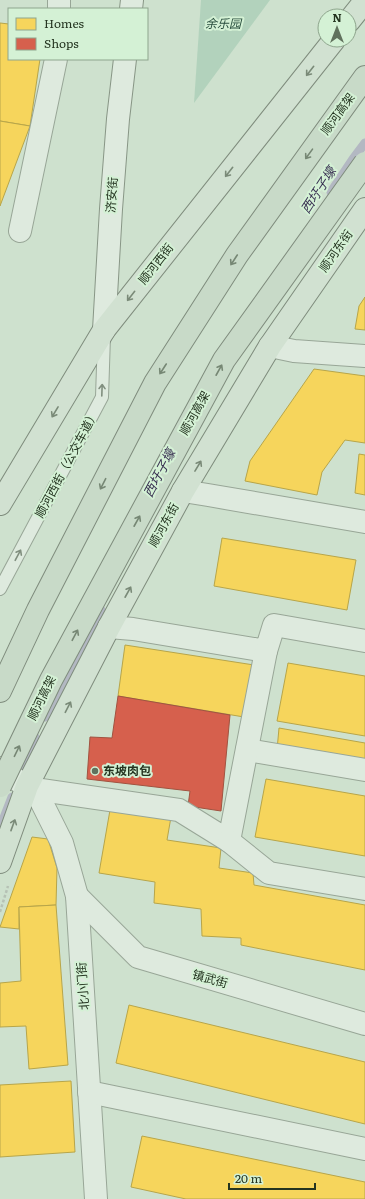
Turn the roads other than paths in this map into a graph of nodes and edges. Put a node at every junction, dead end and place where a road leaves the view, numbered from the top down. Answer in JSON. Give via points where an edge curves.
{"nodes":[{"id":1,"x":365,"y":1,"type":"edge"},
{"id":2,"x":357,"y":11,"type":"edge"},
{"id":3,"x":328,"y":48,"type":"edge"},
{"id":4,"x":56,"y":60,"type":"edge"},
{"id":5,"x":125,"y":60,"type":"edge"},
{"id":6,"x":365,"y":77,"type":"edge"},
{"id":7,"x":365,"y":163,"type":"edge"},
{"id":8,"x":365,"y":209,"type":"edge"},
{"id":9,"x":20,"y":231,"type":"dead end"},
{"id":10,"x":104,"y":330,"type":"junction"},
{"id":11,"x":270,"y":346,"type":"junction"},
{"id":12,"x":365,"y":356,"type":"edge"},
{"id":13,"x":183,"y":491,"type":"junction"},
{"id":14,"x":0,"y":504,"type":"edge"},
{"id":15,"x":365,"y":522,"type":"edge"},
{"id":16,"x":0,"y":590,"type":"edge"},
{"id":17,"x":109,"y":627,"type":"junction"},
{"id":18,"x":365,"y":641,"type":"edge"},
{"id":19,"x":266,"y":651,"type":"junction"},
{"id":20,"x":0,"y":690,"type":"edge"},
{"id":21,"x":247,"y":750,"type":"junction"},
{"id":22,"x":0,"y":768,"type":"edge"},
{"id":23,"x":365,"y":770,"type":"edge"},
{"id":24,"x":0,"y":786,"type":"edge"},
{"id":25,"x":27,"y":786,"type":"junction"},
{"id":26,"x":229,"y":841,"type":"junction"},
{"id":27,"x":0,"y":862,"type":"edge"},
{"id":28,"x":365,"y":889,"type":"edge"},
{"id":29,"x":77,"y":896,"type":"junction"},
{"id":30,"x":365,"y":1024,"type":"edge"},
{"id":31,"x":90,"y":1092,"type":"junction"},
{"id":32,"x":365,"y":1148,"type":"edge"},
{"id":33,"x":96,"y":1199,"type":"edge"}],
"edges":[{"from":1,"to":2,"type":"main road"},
{"from":3,"to":10,"type":"main road","name":"顺河西街","one_way":true},
{"from":4,"to":9,"type":"street"},
{"from":5,"to":10,"type":"street","name":"济安街","via":[[111,209]]},
{"from":6,"to":20,"type":"highway","name":"顺河高架","one_way":true,"via":[[237,255],[155,383],[38,610]]},
{"from":24,"to":7,"type":"highway","name":"顺河高架","one_way":true,"bridge":true,"via":[[51,680],[224,360]]},
{"from":8,"to":11,"type":"main road","name":"顺河东街"},
{"from":10,"to":14,"type":"main road","name":"顺河西街","one_way":true},
{"from":16,"to":10,"type":"lane","name":"顺河西街（公交车道）","one_way":true,"via":[[102,397]]},
{"from":11,"to":12,"type":"street","via":[[294,351]]},
{"from":13,"to":11,"type":"main road","name":"顺河东街","one_way":true},
{"from":13,"to":15,"type":"street"},
{"from":17,"to":13,"type":"main road","name":"顺河东街","one_way":true},
{"from":17,"to":19,"type":"street"},
{"from":25,"to":17,"type":"main road","name":"顺河东街","one_way":true},
{"from":18,"to":19,"type":"street","via":[[274,625]]},
{"from":19,"to":21,"type":"street"},
{"from":21,"to":23,"type":"street"},
{"from":21,"to":26,"type":"street"},
{"from":22,"to":25,"type":"street"},
{"from":25,"to":26,"type":"street","via":[[179,810]]},
{"from":27,"to":25,"type":"main road","name":"顺河东街","one_way":true},
{"from":25,"to":29,"type":"street","name":"北小门街","via":[[38,795],[62,843]]},
{"from":26,"to":28,"type":"street","via":[[269,873]]},
{"from":29,"to":30,"type":"street","name":"镇武街","via":[[138,958]]},
{"from":29,"to":31,"type":"street","name":"北小门街"},
{"from":31,"to":32,"type":"street"},
{"from":31,"to":33,"type":"street","name":"北小门街"}]}
